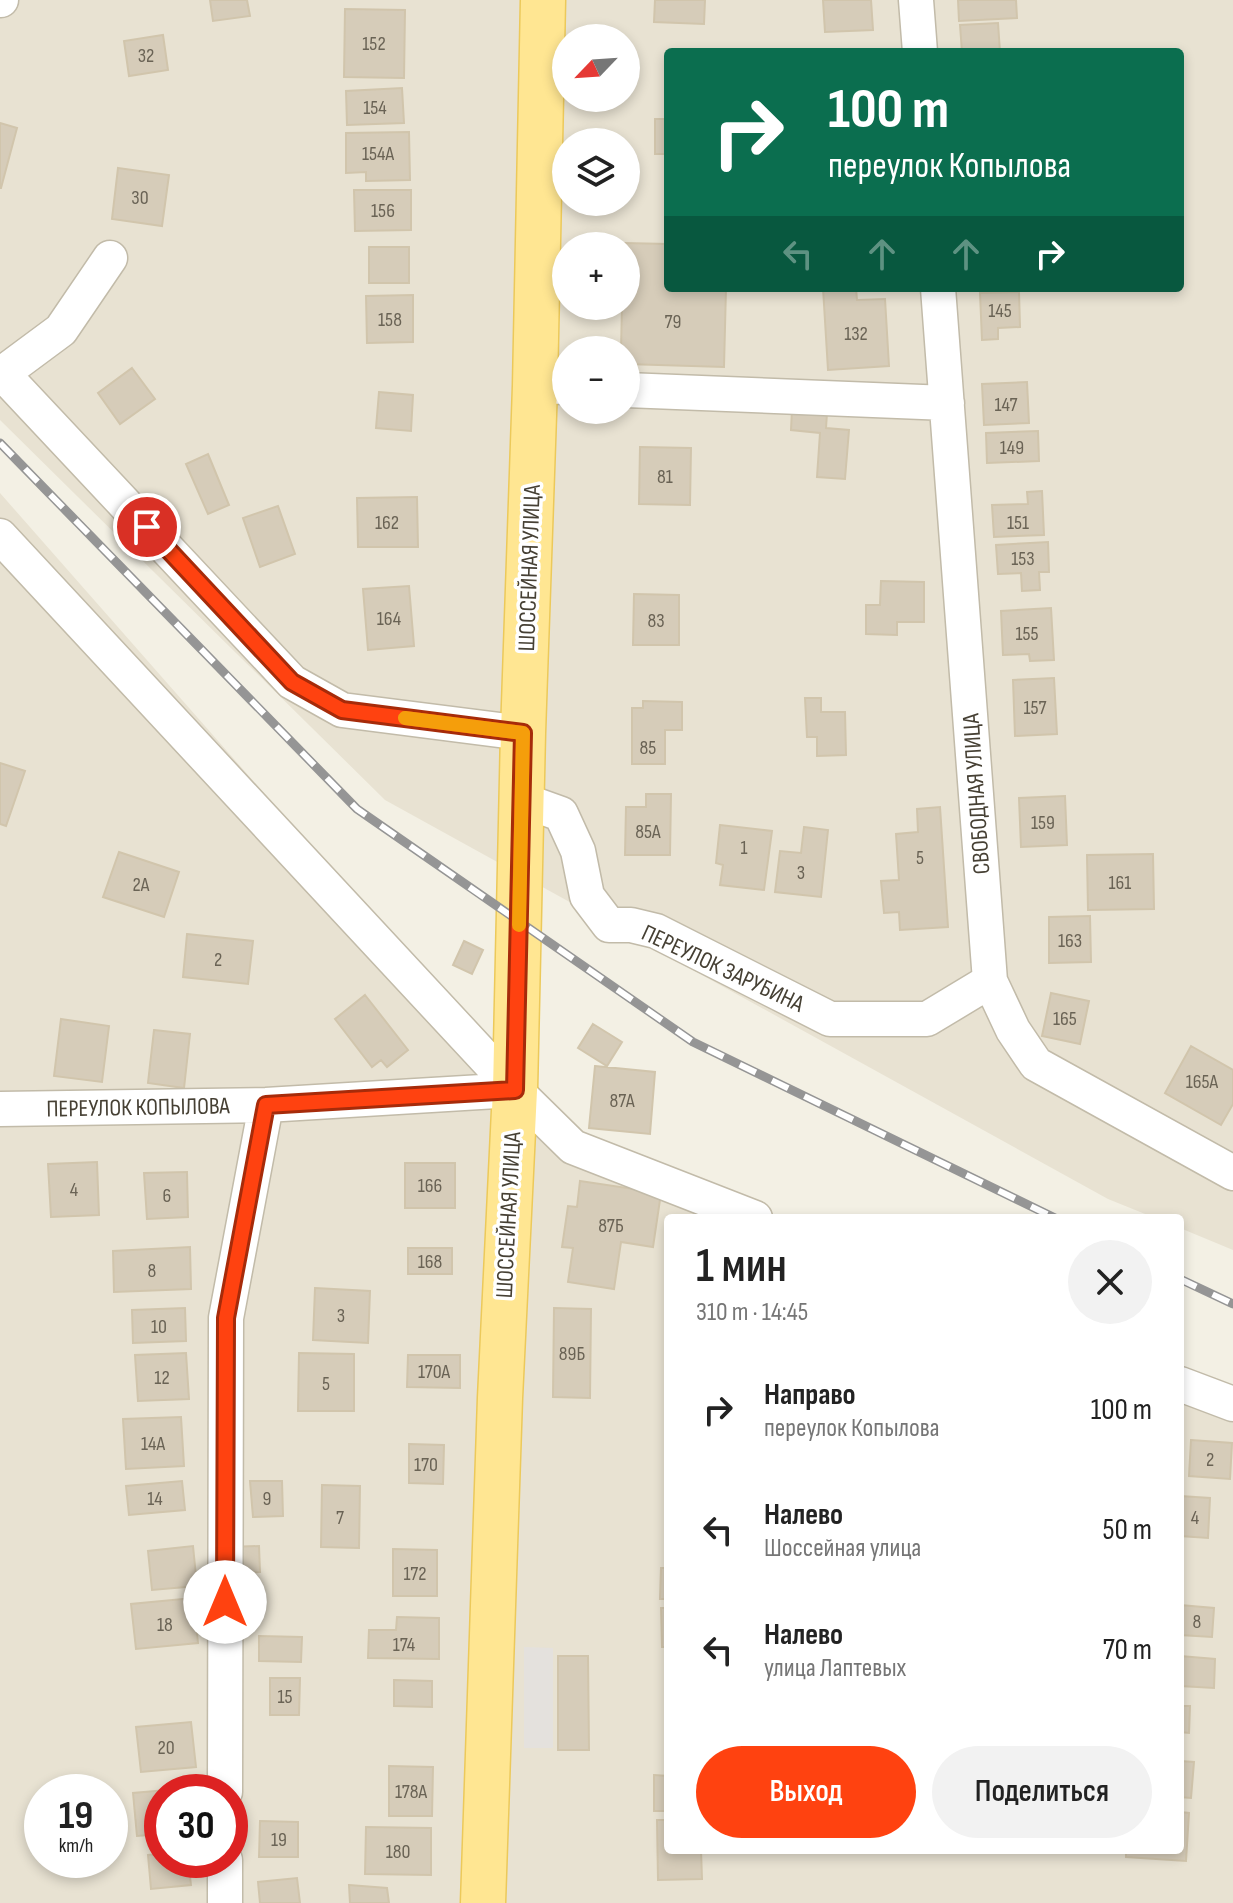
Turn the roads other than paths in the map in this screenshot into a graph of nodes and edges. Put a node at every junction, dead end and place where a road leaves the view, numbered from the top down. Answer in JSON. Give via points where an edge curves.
{"nodes":[{"id":1,"x":543,"y":0,"type":"edge"},
{"id":2,"x":916,"y":0,"type":"edge"},
{"id":3,"x":920,"y":48,"type":"edge"},
{"id":4,"x":110,"y":258,"type":"dead end"},
{"id":5,"x":938,"y":292,"type":"edge"},
{"id":6,"x":1,"y":372,"type":"edge"},
{"id":7,"x":550,"y":387,"type":"edge"},
{"id":8,"x":640,"y":391,"type":"edge"},
{"id":9,"x":947,"y":403,"type":"junction"},
{"id":10,"x":0,"y":536,"type":"edge"},
{"id":11,"x":523,"y":733,"type":"junction"},
{"id":12,"x":522,"y":800,"type":"junction"},
{"id":13,"x":990,"y":981,"type":"junction"},
{"id":14,"x":515,"y":1090,"type":"junction"},
{"id":15,"x":266,"y":1105,"type":"junction"},
{"id":16,"x":0,"y":1109,"type":"edge"},
{"id":17,"x":1233,"y":1173,"type":"edge"},
{"id":18,"x":745,"y":1214,"type":"edge"},
{"id":19,"x":1184,"y":1386,"type":"edge"},
{"id":20,"x":1233,"y":1404,"type":"edge"},
{"id":21,"x":225,"y":1774,"type":"edge"},
{"id":22,"x":225,"y":1878,"type":"edge"},
{"id":23,"x":225,"y":1903,"type":"edge"},
{"id":24,"x":483,"y":1903,"type":"edge"}],
"edges":[{"from":1,"to":7,"type":"main road","name":"ШОССЕЙНАЯ УЛИЦА"},
{"from":2,"to":3,"type":"street"},
{"from":4,"to":6,"type":"street","via":[[61,330]]},
{"from":5,"to":9,"type":"street","name":"СВОБОДНАЯ УЛИЦА"},
{"from":6,"to":11,"type":"street","via":[[292,682],[342,710]]},
{"from":7,"to":11,"type":"main road","name":"ШОССЕЙНАЯ УЛИЦА"},
{"from":8,"to":9,"type":"street"},
{"from":9,"to":13,"type":"street","name":"СВОБОДНАЯ УЛИЦА"},
{"from":10,"to":14,"type":"street"},
{"from":11,"to":12,"type":"main road","name":"ШОССЕЙНАЯ УЛИЦА"},
{"from":12,"to":13,"type":"street","name":"ПЕРЕУЛОК ЗАРУБИНА","via":[[561,814],[578,851],[587,896],[609,925],[656,931],[830,1019],[927,1019]]},
{"from":12,"to":14,"type":"main road","name":"ШОССЕЙНАЯ УЛИЦА"},
{"from":13,"to":17,"type":"street","name":"СВОБОДНАЯ УЛИЦА","via":[[1036,1064]]},
{"from":14,"to":15,"type":"street","name":"ПЕРЕУЛОК КОПЫЛОВА"},
{"from":14,"to":18,"type":"street","via":[[573,1147]]},
{"from":14,"to":24,"type":"main road","name":"ШОССЕЙНАЯ УЛИЦА"},
{"from":15,"to":16,"type":"street","name":"ПЕРЕУЛОК КОПЫЛОВА"},
{"from":15,"to":21,"type":"street","via":[[226,1318]]},
{"from":19,"to":20,"type":"street"},
{"from":22,"to":23,"type":"street"}]}
